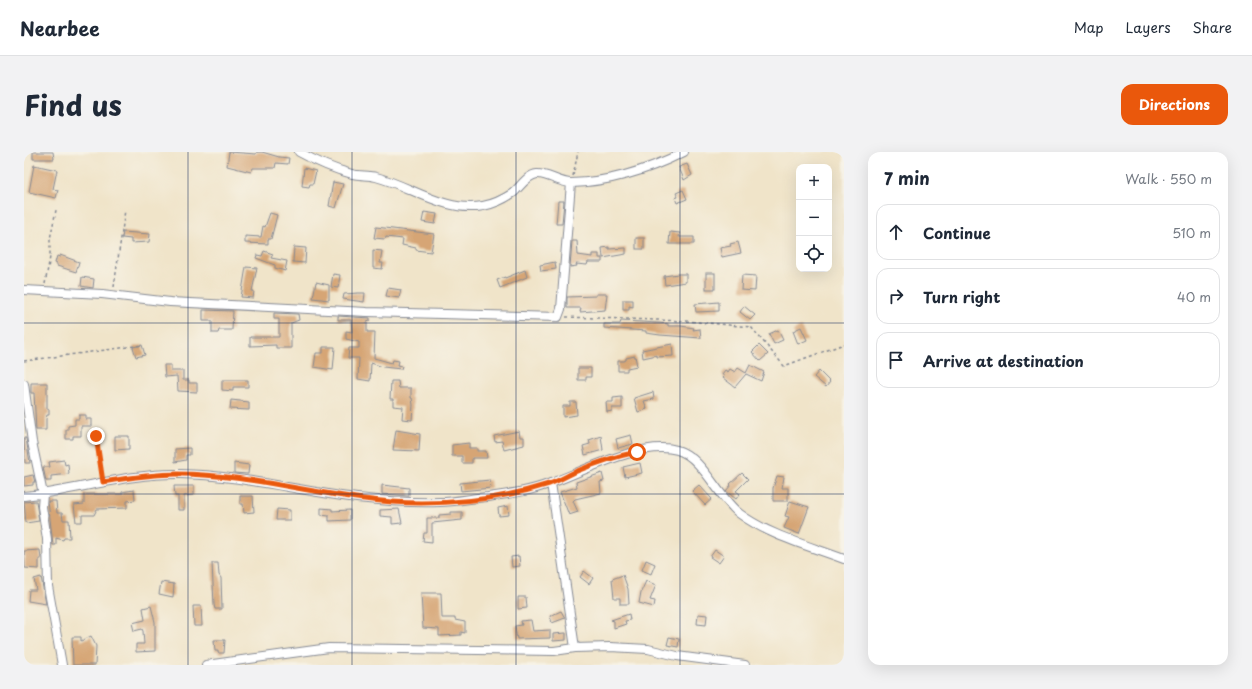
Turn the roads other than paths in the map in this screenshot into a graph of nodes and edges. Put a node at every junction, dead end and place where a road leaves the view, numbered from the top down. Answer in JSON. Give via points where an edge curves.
{"nodes":[{"id":1,"x":299,"y":152,"type":"edge"},
{"id":2,"x":684,"y":152,"type":"edge"},
{"id":3,"x":571,"y":183,"type":"junction"},
{"id":4,"x":24,"y":290,"type":"edge"},
{"id":5,"x":24,"y":384,"type":"edge"},
{"id":6,"x":551,"y":483,"type":"junction"},
{"id":7,"x":43,"y":494,"type":"junction"},
{"id":8,"x":24,"y":496,"type":"edge"},
{"id":9,"x":844,"y":559,"type":"edge"},
{"id":10,"x":575,"y":648,"type":"junction"},
{"id":11,"x":62,"y":665,"type":"edge"},
{"id":12,"x":206,"y":665,"type":"edge"},
{"id":13,"x":745,"y":665,"type":"edge"}],
"edges":[{"from":1,"to":3,"type":"street","via":[[328,168],[375,177],[429,198],[457,205],[482,206],[496,203],[537,174]]},
{"from":2,"to":3,"type":"street","via":[[622,177],[601,182]]},
{"from":3,"to":4,"type":"street","via":[[561,309],[558,317],[414,314],[170,302],[113,295]]},
{"from":5,"to":7,"type":"street"},
{"from":6,"to":7,"type":"street","via":[[506,495],[420,503],[355,498],[206,475],[154,475]]},
{"from":6,"to":9,"type":"street","via":[[629,453],[670,448],[679,450],[691,457],[728,504],[741,515],[790,539]]},
{"from":6,"to":10,"type":"street"},
{"from":7,"to":8,"type":"street"},
{"from":7,"to":11,"type":"street","via":[[48,586]]},
{"from":10,"to":12,"type":"street","via":[[554,651],[328,648]]},
{"from":10,"to":13,"type":"street","via":[[648,649],[678,656]]}]}
